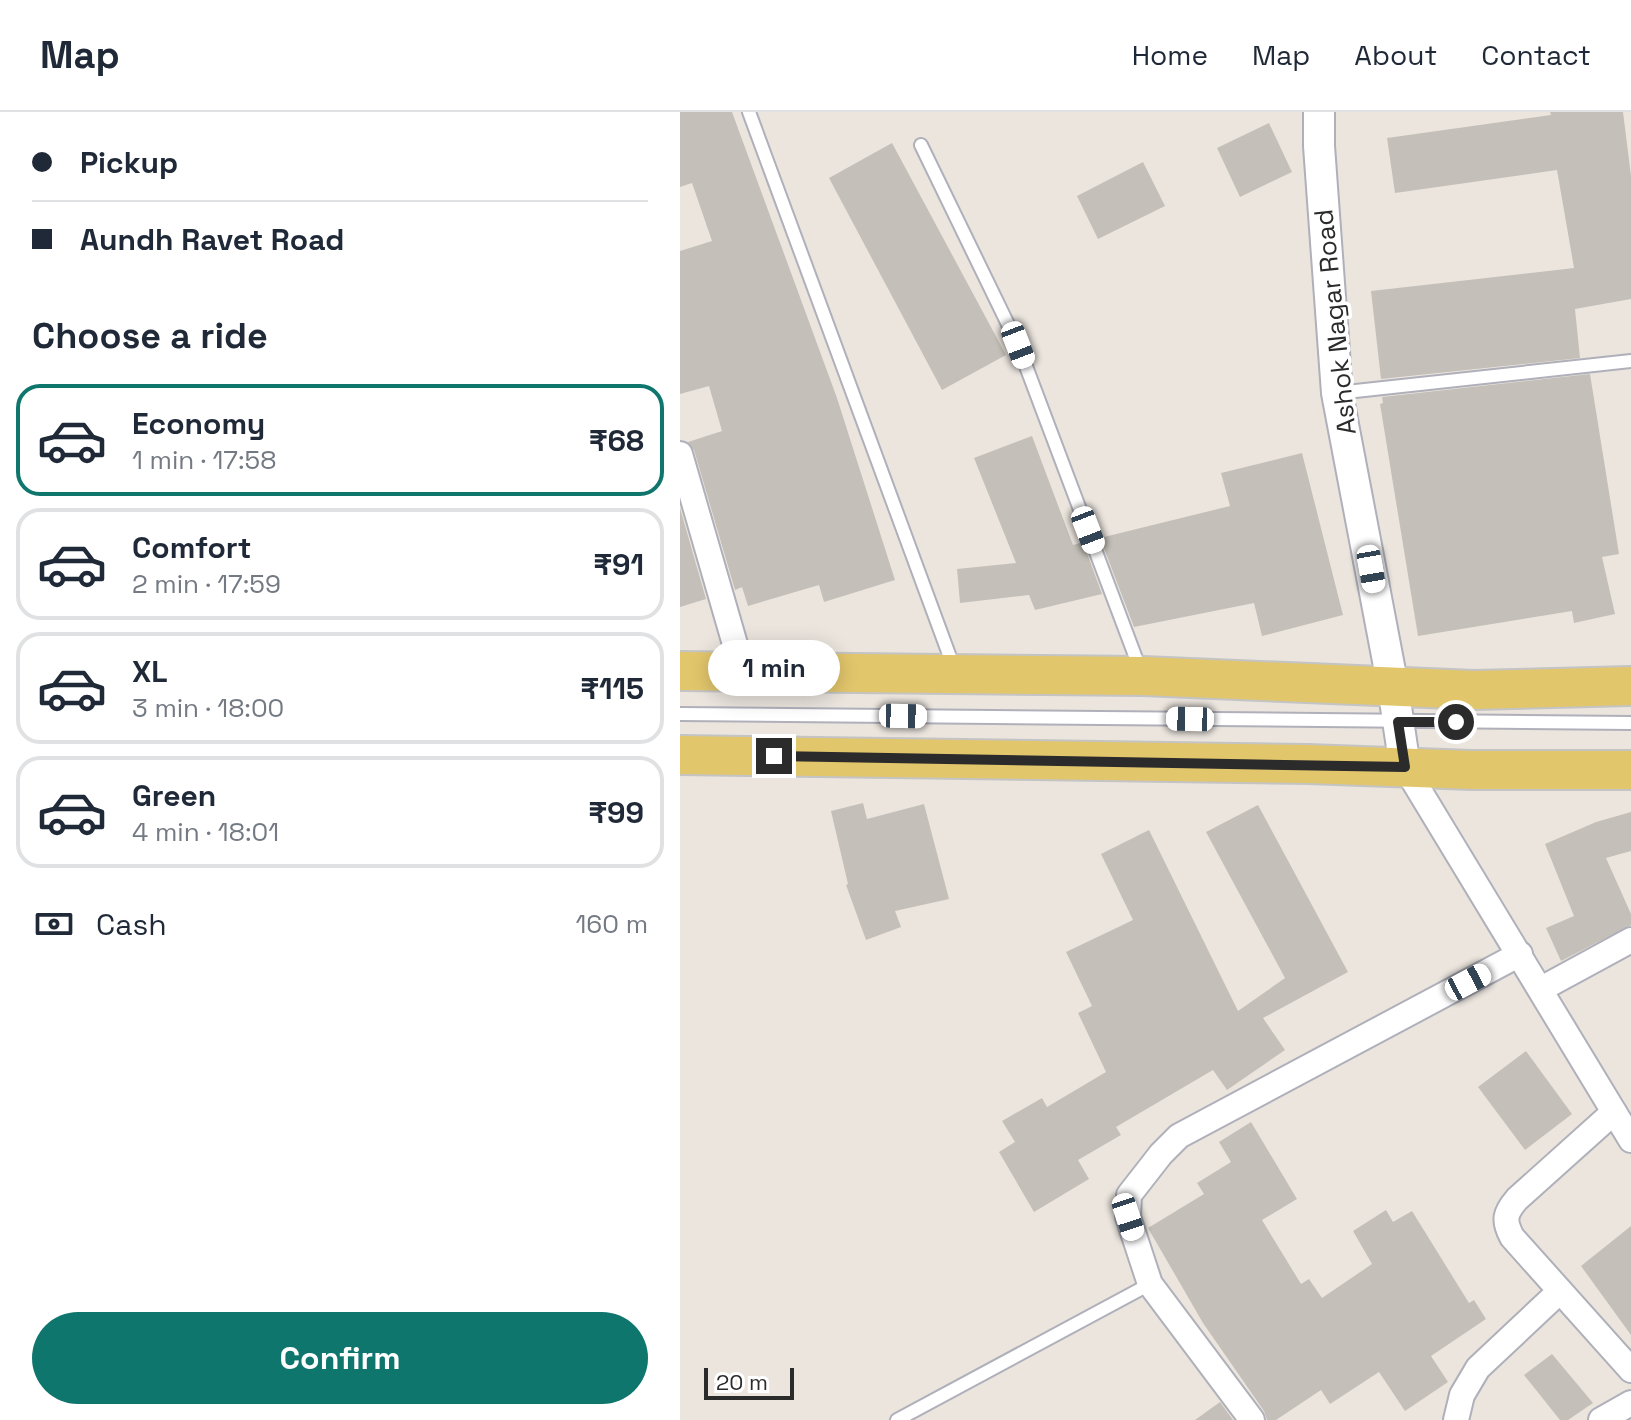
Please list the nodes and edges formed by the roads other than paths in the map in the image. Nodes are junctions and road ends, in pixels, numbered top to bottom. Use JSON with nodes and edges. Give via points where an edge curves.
{"nodes":[{"id":1,"x":749,"y":112,"type":"edge"},
{"id":2,"x":1319,"y":112,"type":"edge"},
{"id":3,"x":921,"y":145,"type":"dead end"},
{"id":4,"x":1631,"y":361,"type":"edge"},
{"id":5,"x":1337,"y":393,"type":"junction"},
{"id":6,"x":680,"y":454,"type":"edge"},
{"id":7,"x":680,"y":671,"type":"edge"},
{"id":8,"x":743,"y":672,"type":"junction"},
{"id":9,"x":957,"y":676,"type":"junction"},
{"id":10,"x":1143,"y":676,"type":"junction"},
{"id":11,"x":1631,"y":686,"type":"edge"},
{"id":12,"x":1396,"y":704,"type":"junction"},
{"id":13,"x":680,"y":714,"type":"edge"},
{"id":14,"x":1631,"y":723,"type":"edge"},
{"id":15,"x":680,"y":755,"type":"edge"},
{"id":16,"x":1405,"y":767,"type":"junction"},
{"id":17,"x":1631,"y":770,"type":"edge"},
{"id":18,"x":1631,"y":940,"type":"edge"},
{"id":19,"x":1520,"y":954,"type":"junction"},
{"id":20,"x":1541,"y":989,"type":"junction"},
{"id":21,"x":1614,"y":1112,"type":"junction"},
{"id":22,"x":1631,"y":1140,"type":"edge"},
{"id":23,"x":1150,"y":1284,"type":"junction"},
{"id":24,"x":1560,"y":1291,"type":"junction"},
{"id":25,"x":1631,"y":1370,"type":"edge"},
{"id":26,"x":1631,"y":1403,"type":"edge"},
{"id":27,"x":897,"y":1420,"type":"edge"},
{"id":28,"x":1252,"y":1420,"type":"edge"},
{"id":29,"x":1456,"y":1420,"type":"edge"},
{"id":30,"x":1601,"y":1420,"type":"edge"}],
"edges":[{"from":1,"to":9,"type":"lane"},
{"from":2,"to":5,"type":"street","name":"Ashok Nagar Road"},
{"from":3,"to":10,"type":"lane","via":[[1018,345]]},
{"from":4,"to":5,"type":"lane"},
{"from":5,"to":12,"type":"street","name":"Ashok Nagar Road"},
{"from":6,"to":8,"type":"street"},
{"from":7,"to":8,"type":"main road"},
{"from":8,"to":9,"type":"main road"},
{"from":9,"to":10,"type":"main road"},
{"from":10,"to":12,"type":"main road"},
{"from":11,"to":12,"type":"main road","via":[[1474,690]]},
{"from":12,"to":13,"type":"lane"},
{"from":12,"to":14,"type":"lane"},
{"from":12,"to":16,"type":"street","name":"Ashok Nagar Road"},
{"from":15,"to":16,"type":"main road"},
{"from":16,"to":17,"type":"main road"},
{"from":16,"to":19,"type":"street"},
{"from":18,"to":20,"type":"street"},
{"from":19,"to":20,"type":"street"},
{"from":19,"to":23,"type":"street","via":[[1179,1136],[1129,1195],[1128,1217]]},
{"from":20,"to":21,"type":"street"},
{"from":21,"to":22,"type":"street"},
{"from":21,"to":24,"type":"street","via":[[1506,1212],[1505,1225],[1512,1237]]},
{"from":23,"to":27,"type":"lane"},
{"from":23,"to":28,"type":"street"},
{"from":24,"to":25,"type":"street"},
{"from":24,"to":29,"type":"street","via":[[1478,1368],[1462,1395]]},
{"from":26,"to":30,"type":"street"}]}
